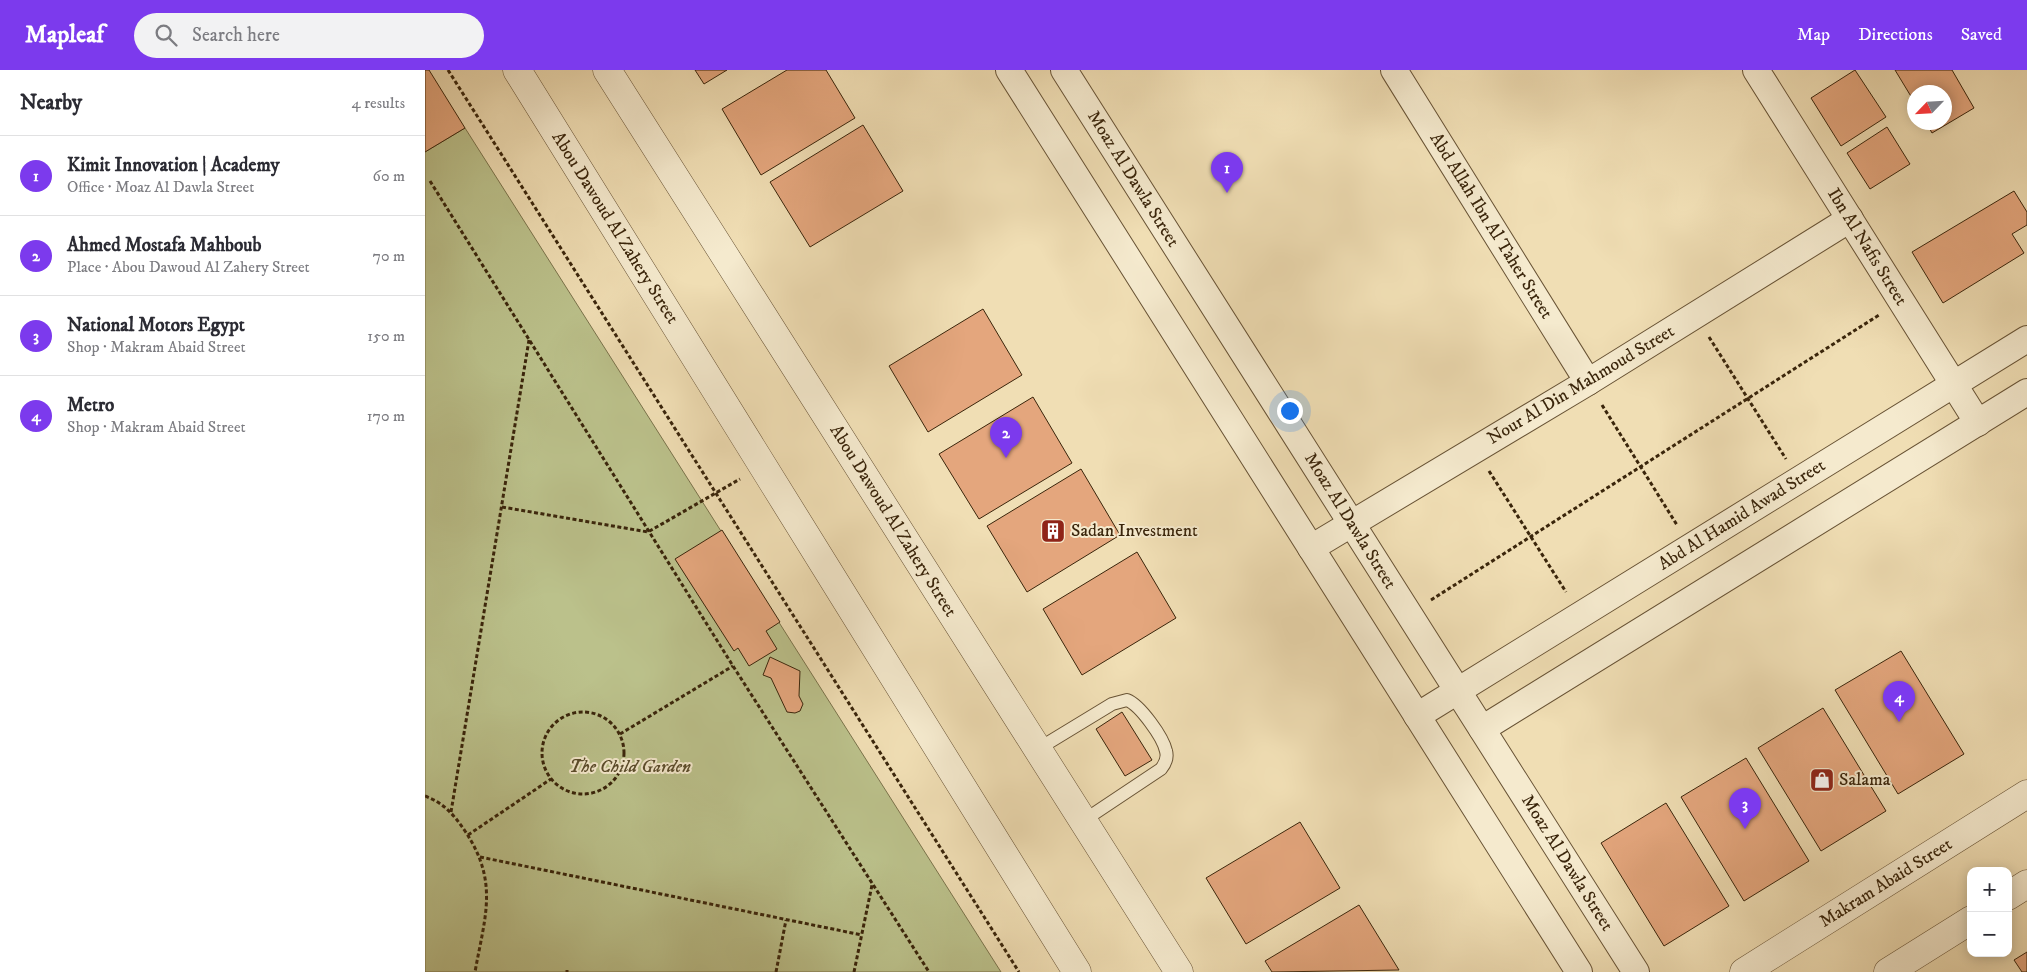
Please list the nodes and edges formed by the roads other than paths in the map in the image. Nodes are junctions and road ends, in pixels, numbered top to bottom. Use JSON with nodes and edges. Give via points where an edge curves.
{"nodes":[{"id":1,"x":517,"y":70,"type":"edge"},
{"id":2,"x":607,"y":70,"type":"edge"},
{"id":3,"x":1009,"y":70,"type":"edge"},
{"id":4,"x":1065,"y":70,"type":"edge"},
{"id":5,"x":1395,"y":70,"type":"edge"},
{"id":6,"x":1756,"y":70,"type":"edge"},
{"id":7,"x":1850,"y":219,"type":"junction"},
{"id":8,"x":2027,"y":339,"type":"edge"},
{"id":9,"x":1589,"y":382,"type":"junction"},
{"id":10,"x":1954,"y":385,"type":"junction"},
{"id":11,"x":2027,"y":392,"type":"edge"},
{"id":12,"x":1978,"y":423,"type":"junction"},
{"id":13,"x":1351,"y":523,"type":"junction"},
{"id":14,"x":1311,"y":548,"type":"junction"},
{"id":15,"x":1457,"y":690,"type":"junction"},
{"id":16,"x":1417,"y":716,"type":"junction"},
{"id":17,"x":1482,"y":729,"type":"junction"},
{"id":18,"x":1038,"y":749,"type":"junction"},
{"id":19,"x":2027,"y":794,"type":"edge"},
{"id":20,"x":1083,"y":820,"type":"junction"},
{"id":21,"x":2027,"y":884,"type":"edge"},
{"id":22,"x":2012,"y":893,"type":"edge"},
{"id":23,"x":1967,"y":922,"type":"edge"},
{"id":24,"x":1077,"y":972,"type":"edge"},
{"id":25,"x":1179,"y":972,"type":"edge"},
{"id":26,"x":1579,"y":972,"type":"edge"},
{"id":27,"x":1636,"y":972,"type":"edge"},
{"id":28,"x":1744,"y":972,"type":"edge"},
{"id":29,"x":1887,"y":972,"type":"edge"}],
"edges":[{"from":1,"to":24,"type":"street","name":"Abou Dawoud Al Zahery Street"},
{"from":2,"to":18,"type":"street","name":"Abou Dawoud Al Zahery Street"},
{"from":3,"to":14,"type":"street"},
{"from":4,"to":13,"type":"street","name":"Moaz Al Dawla Street"},
{"from":5,"to":9,"type":"street","name":"Abd Allah Ibn Al Taher Street"},
{"from":6,"to":7,"type":"street","name":"Ibn Al Nafis Street"},
{"from":7,"to":9,"type":"street","name":"Nour Al Din Mahmoud Street"},
{"from":7,"to":10,"type":"street","name":"Ibn Al Nafis Street"},
{"from":8,"to":10,"type":"street","name":"Abd Al Hamid Awad Street"},
{"from":9,"to":13,"type":"street","name":"Nour Al Din Mahmoud Street"},
{"from":10,"to":12,"type":"street","name":"Ibn Al Nafis Street"},
{"from":10,"to":15,"type":"street","name":"Abd Al Hamid Awad Street"},
{"from":11,"to":12,"type":"street"},
{"from":12,"to":17,"type":"street"},
{"from":13,"to":14,"type":"street","name":"Nour Al Din Mahmoud Street"},
{"from":13,"to":15,"type":"street","name":"Moaz Al Dawla Street"},
{"from":14,"to":16,"type":"street"},
{"from":15,"to":16,"type":"street","name":"Abd Al Hamid Awad Street"},
{"from":15,"to":17,"type":"street","name":"Moaz Al Dawla Street"},
{"from":16,"to":26,"type":"street"},
{"from":17,"to":27,"type":"street","name":"Moaz Al Dawla Street"},
{"from":18,"to":20,"type":"street","name":"Abou Dawoud Al Zahery Street"},
{"from":18,"to":20,"type":"lane","via":[[1112,704],[1127,700],[1140,708],[1164,746],[1167,758],[1161,769]]},
{"from":19,"to":28,"type":"street","name":"Makram Abaid Street"},
{"from":20,"to":25,"type":"street","name":"Abou Dawoud Al Zahery Street"},
{"from":21,"to":22,"type":"street"},
{"from":23,"to":29,"type":"street"}]}
